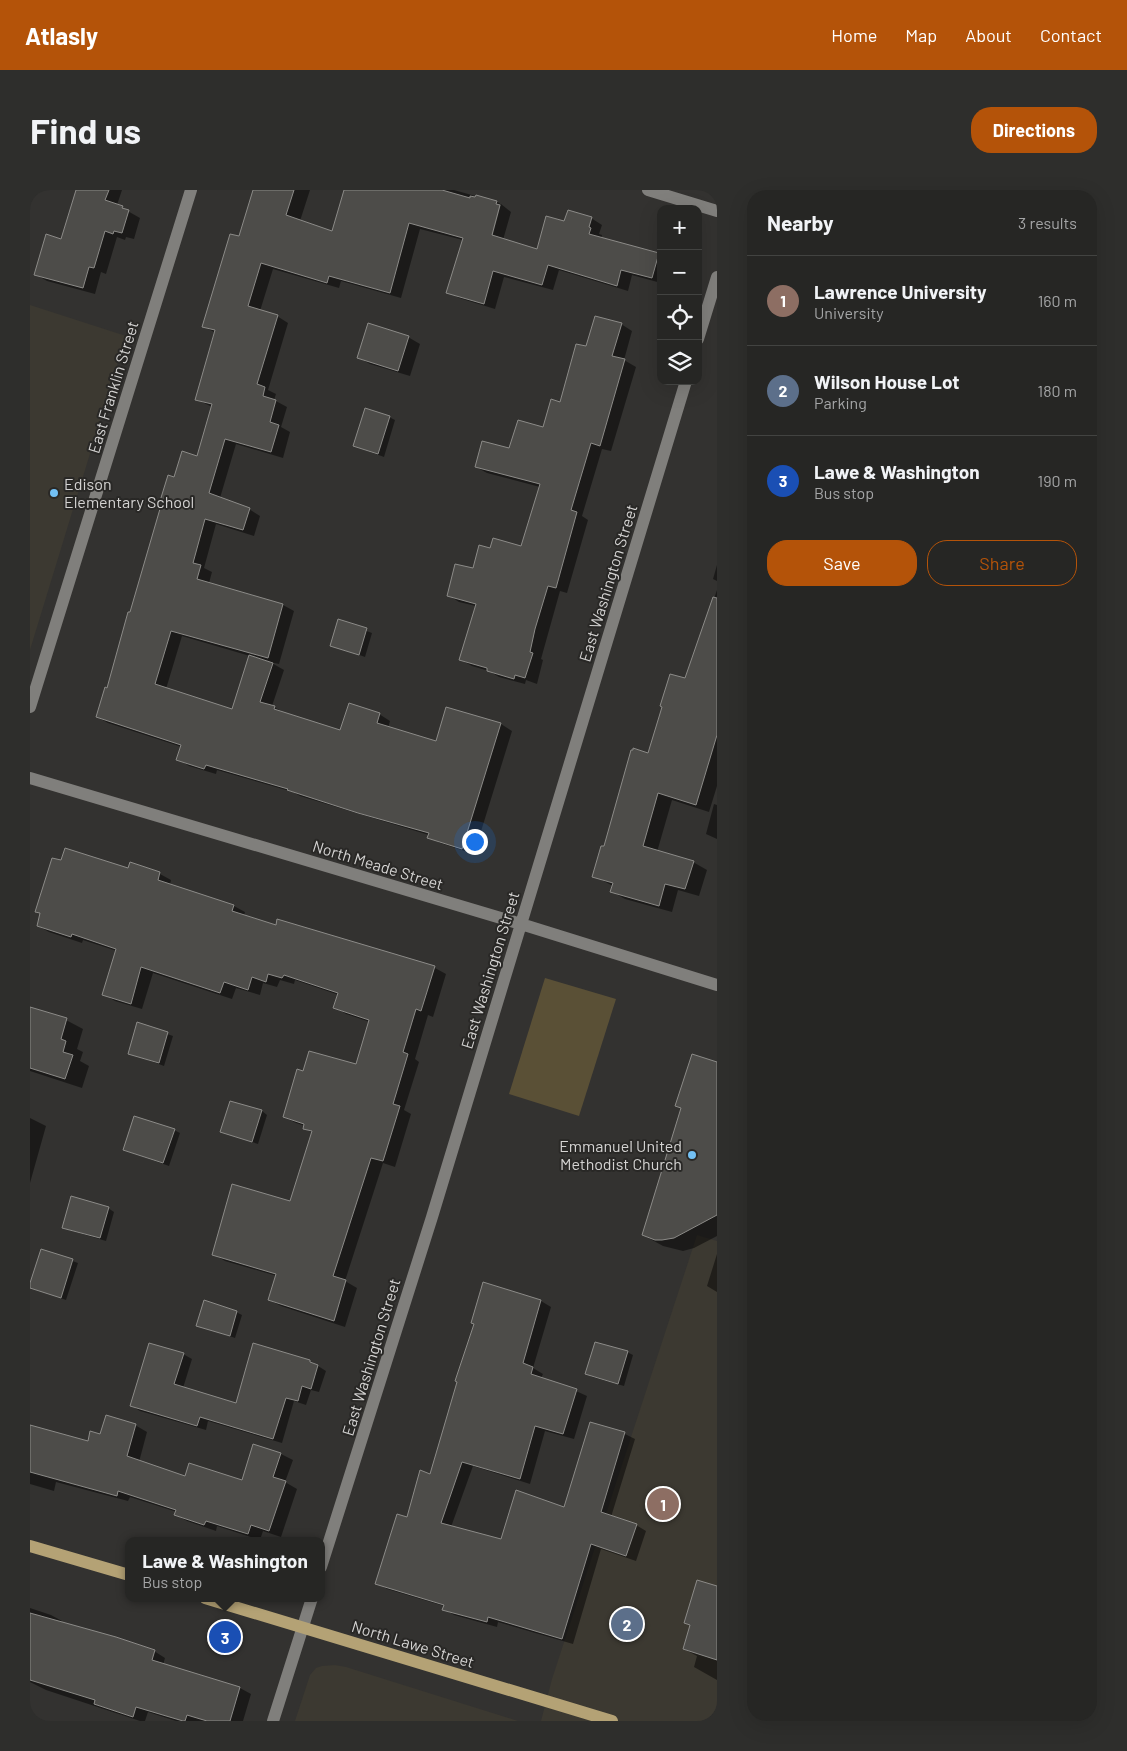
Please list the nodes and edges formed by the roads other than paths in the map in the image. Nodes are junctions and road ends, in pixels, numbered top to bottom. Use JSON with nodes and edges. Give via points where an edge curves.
{"nodes":[{"id":1,"x":191,"y":190,"type":"edge"},
{"id":2,"x":648,"y":190,"type":"edge"},
{"id":3,"x":717,"y":211,"type":"edge"},
{"id":4,"x":717,"y":277,"type":"edge"},
{"id":5,"x":702,"y":326,"type":"edge"},
{"id":6,"x":685,"y":385,"type":"edge"},
{"id":7,"x":30,"y":707,"type":"edge"},
{"id":8,"x":30,"y":778,"type":"edge"},
{"id":9,"x":521,"y":924,"type":"junction"},
{"id":10,"x":717,"y":985,"type":"edge"},
{"id":11,"x":30,"y":1546,"type":"edge"},
{"id":12,"x":325,"y":1554,"type":"edge"},
{"id":13,"x":125,"y":1574,"type":"edge"},
{"id":14,"x":218,"y":1602,"type":"edge"},
{"id":15,"x":311,"y":1602,"type":"edge"},
{"id":16,"x":302,"y":1628,"type":"junction"},
{"id":17,"x":273,"y":1721,"type":"edge"},
{"id":18,"x":612,"y":1721,"type":"edge"}],
"edges":[{"from":1,"to":7,"type":"street","name":"East Franklin Street"},
{"from":2,"to":3,"type":"street"},
{"from":4,"to":5,"type":"street"},
{"from":6,"to":9,"type":"street","name":"East Washington Street"},
{"from":8,"to":9,"type":"street","name":"North Meade Street"},
{"from":9,"to":10,"type":"street","name":"North Meade Street"},
{"from":9,"to":12,"type":"street","name":"East Washington Street"},
{"from":11,"to":13,"type":"main road"},
{"from":14,"to":16,"type":"main road","name":"North Lawe Street"},
{"from":15,"to":16,"type":"street"},
{"from":16,"to":17,"type":"street"},
{"from":16,"to":18,"type":"main road","name":"North Lawe Street"}]}
